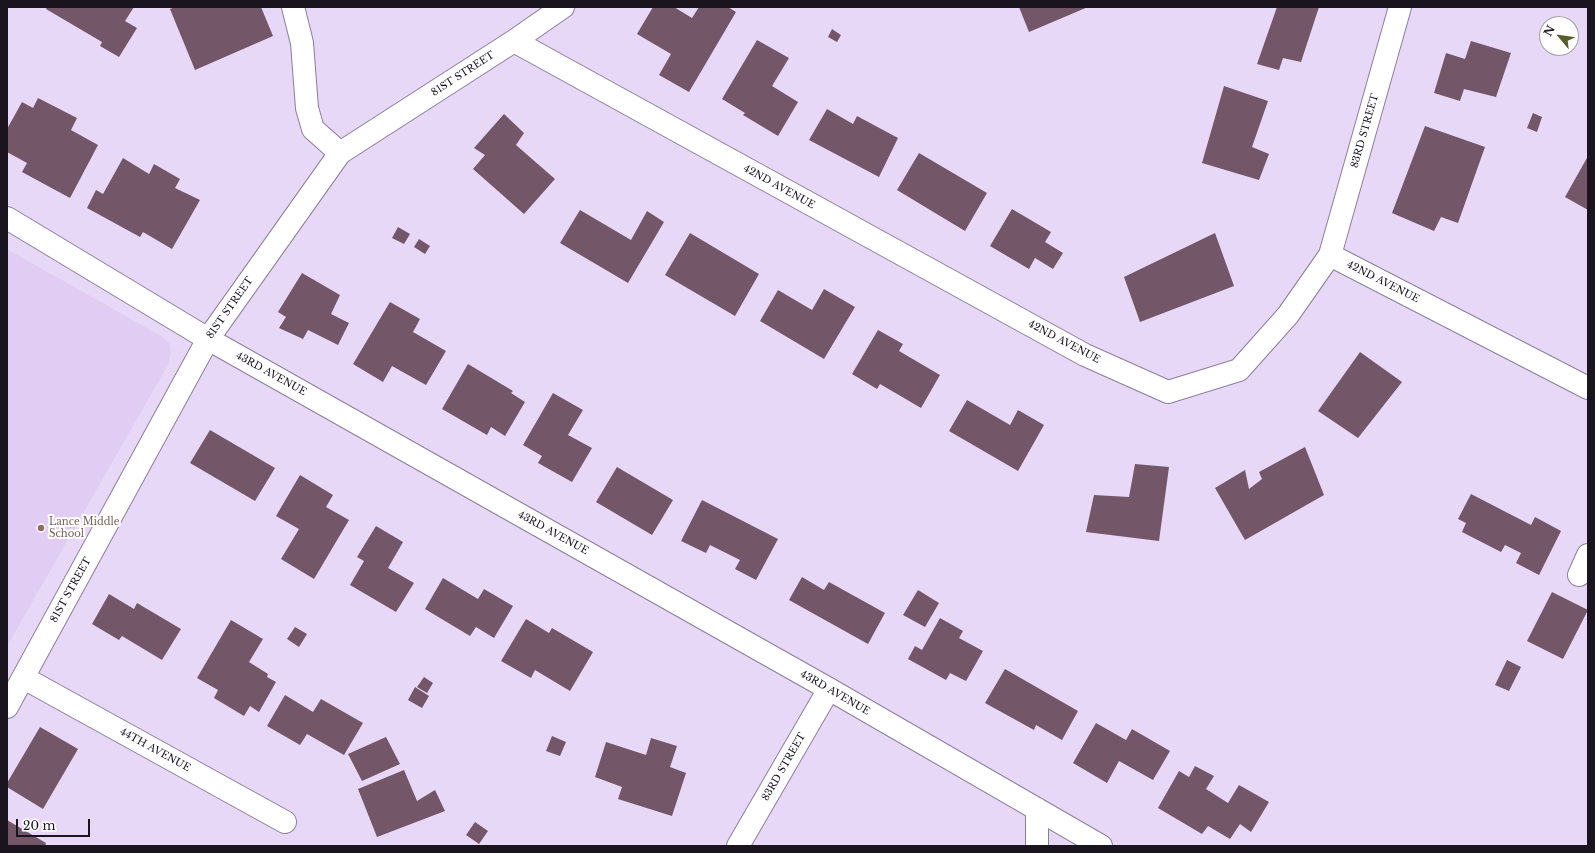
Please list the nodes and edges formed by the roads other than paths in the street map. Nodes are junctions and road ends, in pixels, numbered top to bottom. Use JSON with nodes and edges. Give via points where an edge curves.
{"nodes":[{"id":1,"x":292,"y":7,"type":"edge"},
{"id":2,"x":563,"y":7,"type":"edge"},
{"id":3,"x":1400,"y":7,"type":"edge"},
{"id":4,"x":514,"y":41,"type":"junction"},
{"id":5,"x":340,"y":153,"type":"junction"},
{"id":6,"x":7,"y":218,"type":"edge"},
{"id":7,"x":1330,"y":255,"type":"junction"},
{"id":8,"x":208,"y":339,"type":"junction"},
{"id":9,"x":1588,"y":388,"type":"edge"},
{"id":10,"x":1588,"y":555,"type":"edge"},
{"id":11,"x":1579,"y":575,"type":"dead end"},
{"id":12,"x":24,"y":678,"type":"junction"},
{"id":13,"x":829,"y":689,"type":"junction"},
{"id":14,"x":7,"y":706,"type":"edge"},
{"id":15,"x":1037,"y":809,"type":"junction"},
{"id":16,"x":286,"y":822,"type":"dead end"},
{"id":17,"x":738,"y":846,"type":"edge"},
{"id":18,"x":1037,"y":846,"type":"edge"},
{"id":19,"x":1101,"y":846,"type":"edge"}],
"edges":[{"from":1,"to":5,"type":"street","via":[[302,43],[307,108],[313,129]]},
{"from":2,"to":4,"type":"street","name":"81ST STREET"},
{"from":3,"to":7,"type":"street","name":"83RD STREET"},
{"from":4,"to":5,"type":"street","name":"81ST STREET"},
{"from":4,"to":7,"type":"street","name":"42ND AVENUE","via":[[1085,355],[1168,392],[1239,370],[1288,315]]},
{"from":5,"to":8,"type":"street","name":"81ST STREET"},
{"from":6,"to":8,"type":"street","name":"43RD AVENUE"},
{"from":7,"to":9,"type":"street","name":"42ND AVENUE"},
{"from":8,"to":12,"type":"street","name":"81ST STREET"},
{"from":8,"to":13,"type":"street","name":"43RD AVENUE"},
{"from":10,"to":11,"type":"street"},
{"from":12,"to":14,"type":"street","name":"81ST STREET"},
{"from":12,"to":16,"type":"street","name":"44TH AVENUE"},
{"from":13,"to":15,"type":"street","name":"43RD AVENUE"},
{"from":13,"to":17,"type":"street","name":"83RD STREET"},
{"from":15,"to":18,"type":"street"},
{"from":15,"to":19,"type":"street","name":"43RD AVENUE"}]}
